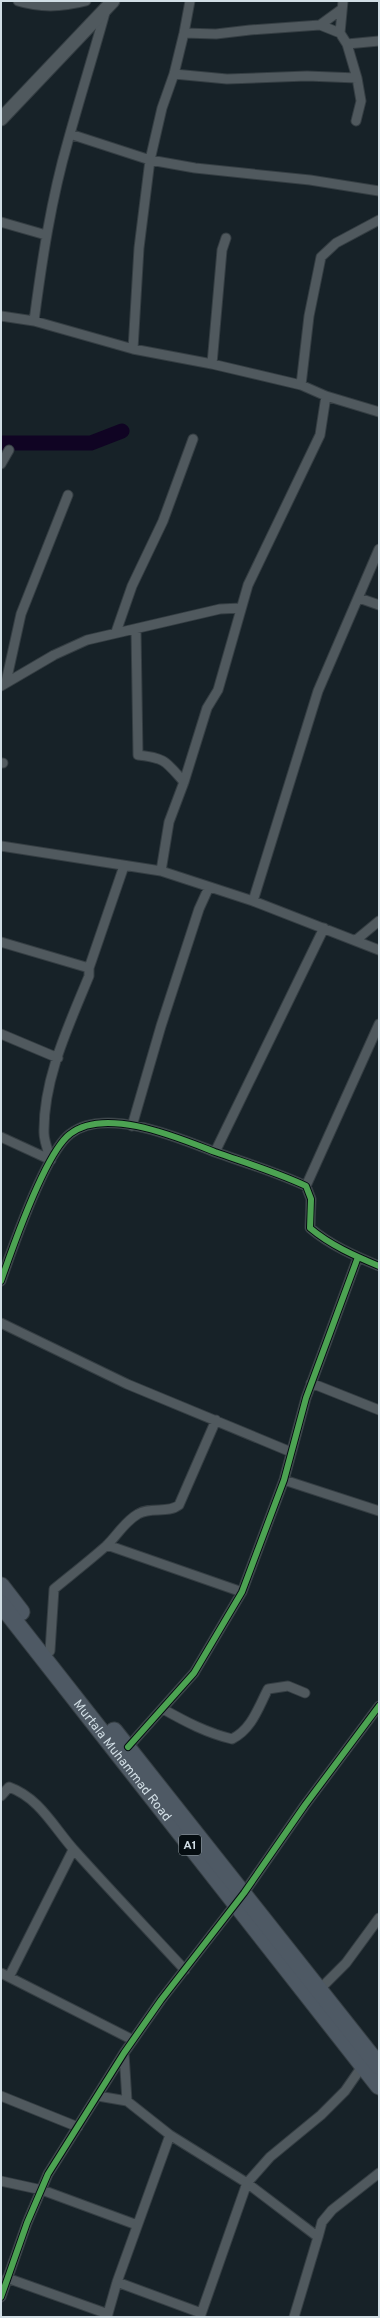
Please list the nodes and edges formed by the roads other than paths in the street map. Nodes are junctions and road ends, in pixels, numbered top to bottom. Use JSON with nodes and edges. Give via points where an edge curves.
{"nodes":[{"id":1,"x":18,"y":1,"type":"edge"},
{"id":2,"x":86,"y":1,"type":"edge"},
{"id":3,"x":190,"y":1,"type":"edge"},
{"id":4,"x":53,"y":3,"type":"edge"},
{"id":5,"x":110,"y":4,"type":"edge"},
{"id":6,"x":342,"y":5,"type":"edge"},
{"id":7,"x":320,"y":25,"type":"junction"},
{"id":8,"x":184,"y":33,"type":"junction"},
{"id":9,"x":340,"y":33,"type":"junction"},
{"id":10,"x":379,"y":41,"type":"edge"},
{"id":11,"x":347,"y":44,"type":"junction"},
{"id":12,"x":174,"y":74,"type":"junction"},
{"id":13,"x":358,"y":78,"type":"junction"},
{"id":14,"x":1,"y":119,"type":"edge"},
{"id":15,"x":356,"y":121,"type":"dead end"},
{"id":16,"x":70,"y":134,"type":"junction"},
{"id":17,"x":150,"y":160,"type":"junction"},
{"id":18,"x":379,"y":191,"type":"edge"},
{"id":19,"x":379,"y":220,"type":"edge"},
{"id":20,"x":1,"y":222,"type":"edge"},
{"id":21,"x":46,"y":235,"type":"junction"},
{"id":22,"x":226,"y":238,"type":"dead end"},
{"id":23,"x":1,"y":316,"type":"edge"},
{"id":24,"x":34,"y":321,"type":"junction"},
{"id":25,"x":133,"y":349,"type":"junction"},
{"id":26,"x":212,"y":364,"type":"junction"},
{"id":27,"x":301,"y":385,"type":"junction"},
{"id":28,"x":326,"y":396,"type":"junction"},
{"id":29,"x":379,"y":412,"type":"edge"},
{"id":30,"x":193,"y":439,"type":"dead end"},
{"id":31,"x":9,"y":450,"type":"dead end"},
{"id":32,"x":1,"y":464,"type":"edge"},
{"id":33,"x":68,"y":495,"type":"dead end"},
{"id":34,"x":379,"y":549,"type":"edge"},
{"id":35,"x":359,"y":598,"type":"junction"},
{"id":36,"x":379,"y":605,"type":"edge"},
{"id":37,"x":241,"y":608,"type":"junction"},
{"id":38,"x":136,"y":629,"type":"junction"},
{"id":39,"x":116,"y":632,"type":"junction"},
{"id":40,"x":4,"y":684,"type":"edge"},
{"id":41,"x":184,"y":782,"type":"junction"},
{"id":42,"x":1,"y":846,"type":"edge"},
{"id":43,"x":124,"y":866,"type":"junction"},
{"id":44,"x":161,"y":871,"type":"junction"},
{"id":45,"x":209,"y":886,"type":"junction"},
{"id":46,"x":253,"y":901,"type":"junction"},
{"id":47,"x":379,"y":921,"type":"edge"},
{"id":48,"x":324,"y":928,"type":"junction"},
{"id":49,"x":356,"y":940,"type":"junction"},
{"id":50,"x":1,"y":942,"type":"edge"},
{"id":51,"x":379,"y":950,"type":"edge"},
{"id":52,"x":89,"y":968,"type":"junction"},
{"id":53,"x":379,"y":1024,"type":"edge"},
{"id":54,"x":1,"y":1034,"type":"edge"},
{"id":55,"x":58,"y":1058,"type":"junction"},
{"id":56,"x":132,"y":1126,"type":"junction"},
{"id":57,"x":1,"y":1137,"type":"edge"},
{"id":58,"x":215,"y":1152,"type":"junction"},
{"id":59,"x":51,"y":1160,"type":"junction"},
{"id":60,"x":306,"y":1186,"type":"junction"},
{"id":61,"x":358,"y":1257,"type":"junction"},
{"id":62,"x":379,"y":1266,"type":"edge"},
{"id":63,"x":1,"y":1281,"type":"edge"},
{"id":64,"x":1,"y":1323,"type":"edge"},
{"id":65,"x":311,"y":1383,"type":"junction"},
{"id":66,"x":379,"y":1410,"type":"edge"},
{"id":67,"x":216,"y":1420,"type":"junction"},
{"id":68,"x":291,"y":1452,"type":"junction"},
{"id":69,"x":284,"y":1480,"type":"junction"},
{"id":70,"x":379,"y":1511,"type":"edge"},
{"id":71,"x":107,"y":1545,"type":"junction"},
{"id":72,"x":1,"y":1586,"type":"edge"},
{"id":73,"x":242,"y":1592,"type":"junction"},
{"id":74,"x":1,"y":1604,"type":"edge"},
{"id":75,"x":50,"y":1651,"type":"junction"},
{"id":76,"x":305,"y":1693,"type":"dead end"},
{"id":77,"x":379,"y":1706,"type":"edge"},
{"id":78,"x":163,"y":1709,"type":"junction"},
{"id":79,"x":99,"y":1721,"type":"junction"},
{"id":80,"x":128,"y":1747,"type":"junction"},
{"id":81,"x":1,"y":1796,"type":"edge"},
{"id":82,"x":73,"y":1850,"type":"junction"},
{"id":83,"x":240,"y":1899,"type":"junction"},
{"id":84,"x":379,"y":1918,"type":"edge"},
{"id":85,"x":185,"y":1970,"type":"junction"},
{"id":86,"x":5,"y":1975,"type":"edge"},
{"id":87,"x":319,"y":1990,"type":"junction"},
{"id":88,"x":133,"y":2040,"type":"junction"},
{"id":89,"x":124,"y":2053,"type":"junction"},
{"id":90,"x":371,"y":2066,"type":"edge"},
{"id":91,"x":379,"y":2086,"type":"edge"},
{"id":92,"x":1,"y":2096,"type":"edge"},
{"id":93,"x":98,"y":2096,"type":"junction"},
{"id":94,"x":127,"y":2101,"type":"junction"},
{"id":95,"x":78,"y":2127,"type":"junction"},
{"id":96,"x":170,"y":2135,"type":"junction"},
{"id":97,"x":379,"y":2173,"type":"edge"},
{"id":98,"x":1,"y":2181,"type":"edge"},
{"id":99,"x":247,"y":2183,"type":"junction"},
{"id":100,"x":42,"y":2190,"type":"junction"},
{"id":101,"x":137,"y":2225,"type":"junction"},
{"id":102,"x":318,"y":2237,"type":"junction"},
{"id":103,"x":8,"y":2278,"type":"junction"},
{"id":104,"x":117,"y":2282,"type":"junction"},
{"id":105,"x":1,"y":2297,"type":"edge"},
{"id":106,"x":201,"y":2315,"type":"edge"},
{"id":107,"x":108,"y":2316,"type":"edge"},
{"id":108,"x":294,"y":2317,"type":"edge"}],
"edges":[{"from":1,"to":4,"type":"street","via":[[34,6]]},
{"from":2,"to":4,"type":"street","via":[[67,6]]},
{"from":3,"to":8,"type":"street"},
{"from":5,"to":14,"type":"street"},
{"from":5,"to":16,"type":"street"},
{"from":6,"to":7,"type":"street"},
{"from":6,"to":9,"type":"street"},
{"from":7,"to":8,"type":"street","via":[[216,34]]},
{"from":7,"to":9,"type":"street"},
{"from":8,"to":12,"type":"street"},
{"from":9,"to":11,"type":"street"},
{"from":10,"to":11,"type":"street"},
{"from":11,"to":13,"type":"street"},
{"from":12,"to":13,"type":"street","via":[[227,79],[307,76]]},
{"from":12,"to":17,"type":"street","via":[[162,108]]},
{"from":13,"to":15,"type":"street","via":[[361,102]]},
{"from":16,"to":17,"type":"street"},
{"from":16,"to":21,"type":"street"},
{"from":17,"to":18,"type":"street"},
{"from":17,"to":25,"type":"street","via":[[139,248]]},
{"from":19,"to":27,"type":"street","via":[[336,243],[321,256],[309,316]]},
{"from":20,"to":21,"type":"street"},
{"from":21,"to":24,"type":"street"},
{"from":22,"to":26,"type":"street","via":[[222,250]]},
{"from":23,"to":24,"type":"street"},
{"from":24,"to":25,"type":"street"},
{"from":25,"to":26,"type":"street"},
{"from":26,"to":27,"type":"street"},
{"from":27,"to":28,"type":"street"},
{"from":28,"to":29,"type":"street"},
{"from":28,"to":37,"type":"street","via":[[320,435],[248,585]]},
{"from":30,"to":39,"type":"street","via":[[163,521],[132,586]]},
{"from":31,"to":32,"type":"street"},
{"from":33,"to":40,"type":"street","via":[[21,614]]},
{"from":34,"to":35,"type":"street"},
{"from":35,"to":36,"type":"street"},
{"from":35,"to":46,"type":"street","via":[[318,691]]},
{"from":37,"to":38,"type":"street","via":[[220,609]]},
{"from":37,"to":41,"type":"street","via":[[218,690],[207,708]]},
{"from":38,"to":39,"type":"street"},
{"from":38,"to":41,"type":"street","via":[[138,755],[160,758],[167,762]]},
{"from":39,"to":40,"type":"street","via":[[87,640],[54,655]]},
{"from":41,"to":44,"type":"street","via":[[169,822]]},
{"from":42,"to":43,"type":"street"},
{"from":43,"to":44,"type":"street"},
{"from":43,"to":52,"type":"street"},
{"from":44,"to":45,"type":"street"},
{"from":45,"to":46,"type":"street"},
{"from":45,"to":56,"type":"street","via":[[199,909]]},
{"from":46,"to":48,"type":"street"},
{"from":47,"to":49,"type":"street"},
{"from":48,"to":49,"type":"street"},
{"from":48,"to":58,"type":"street"},
{"from":49,"to":51,"type":"street"},
{"from":50,"to":52,"type":"street"},
{"from":52,"to":55,"type":"street","via":[[89,976]]},
{"from":53,"to":60,"type":"street"},
{"from":54,"to":55,"type":"street"},
{"from":55,"to":59,"type":"street","via":[[46,1100],[44,1134]]},
{"from":56,"to":58,"type":"street","via":[[167,1133]]},
{"from":56,"to":59,"type":"street","via":[[95,1123],[71,1133]]},
{"from":57,"to":59,"type":"street"},
{"from":58,"to":60,"type":"street"},
{"from":59,"to":63,"type":"street","via":[[13,1246]]},
{"from":60,"to":61,"type":"street","via":[[311,1199],[310,1228],[320,1237]]},
{"from":61,"to":62,"type":"street"},
{"from":61,"to":65,"type":"street"},
{"from":64,"to":67,"type":"street","via":[[127,1384]]},
{"from":65,"to":66,"type":"street"},
{"from":65,"to":68,"type":"street"},
{"from":67,"to":68,"type":"street"},
{"from":67,"to":71,"type":"street","via":[[179,1505],[174,1510],[148,1509],[138,1514],[126,1523]]},
{"from":68,"to":69,"type":"street"},
{"from":69,"to":70,"type":"street"},
{"from":69,"to":73,"type":"street"},
{"from":71,"to":73,"type":"street"},
{"from":71,"to":75,"type":"street","via":[[54,1589]]},
{"from":72,"to":75,"type":"highway","name":"Murtala Muhammad Road","number":"A1"},
{"from":73,"to":78,"type":"street","via":[[194,1673]]},
{"from":74,"to":79,"type":"highway","name":"Murtala Muhammad Road","number":"A1"},
{"from":75,"to":79,"type":"highway","name":"Murtala Muhammad Road","number":"A1"},
{"from":76,"to":78,"type":"street","via":[[288,1686],[268,1689],[251,1724],[243,1733],[232,1739],[195,1727]]},
{"from":77,"to":83,"type":"street","via":[[305,1805]]},
{"from":78,"to":80,"type":"street"},
{"from":79,"to":80,"type":"highway","name":"Murtala Muhammad Road","number":"A1"},
{"from":79,"to":83,"type":"highway","name":"Murtala Muhammad Road","number":"A1"},
{"from":80,"to":83,"type":"highway","name":"Murtala Muhammad Road","number":"A1"},
{"from":81,"to":82,"type":"street","via":[[9,1787],[22,1792],[37,1804]]},
{"from":82,"to":85,"type":"street"},
{"from":82,"to":86,"type":"street"},
{"from":83,"to":85,"type":"street"},
{"from":83,"to":87,"type":"highway","name":"Murtala Muhammad Road","number":"A1"},
{"from":83,"to":90,"type":"highway","name":"Murtala Muhammad Road","number":"A1"},
{"from":84,"to":87,"type":"street","via":[[346,1963]]},
{"from":85,"to":88,"type":"street"},
{"from":86,"to":88,"type":"street"},
{"from":87,"to":90,"type":"highway","name":"Murtala Muhammad Road","number":"A1"},
{"from":88,"to":89,"type":"street"},
{"from":89,"to":93,"type":"street"},
{"from":89,"to":94,"type":"street"},
{"from":90,"to":91,"type":"highway","name":"Murtala Muhammad Road","number":"A1"},
{"from":90,"to":99,"type":"street","via":[[321,2115],[270,2157]]},
{"from":92,"to":95,"type":"street"},
{"from":93,"to":94,"type":"street"},
{"from":93,"to":95,"type":"street"},
{"from":94,"to":96,"type":"street"},
{"from":95,"to":100,"type":"street","via":[[48,2174]]},
{"from":96,"to":99,"type":"street"},
{"from":96,"to":101,"type":"street"},
{"from":97,"to":102,"type":"street","via":[[332,2210],[322,2222]]},
{"from":98,"to":100,"type":"street"},
{"from":99,"to":102,"type":"street"},
{"from":99,"to":106,"type":"street"},
{"from":100,"to":101,"type":"street"},
{"from":100,"to":103,"type":"street"},
{"from":101,"to":104,"type":"street"},
{"from":102,"to":108,"type":"street"},
{"from":103,"to":105,"type":"street"},
{"from":103,"to":107,"type":"street"},
{"from":104,"to":106,"type":"street"},
{"from":104,"to":107,"type":"street"}]}
